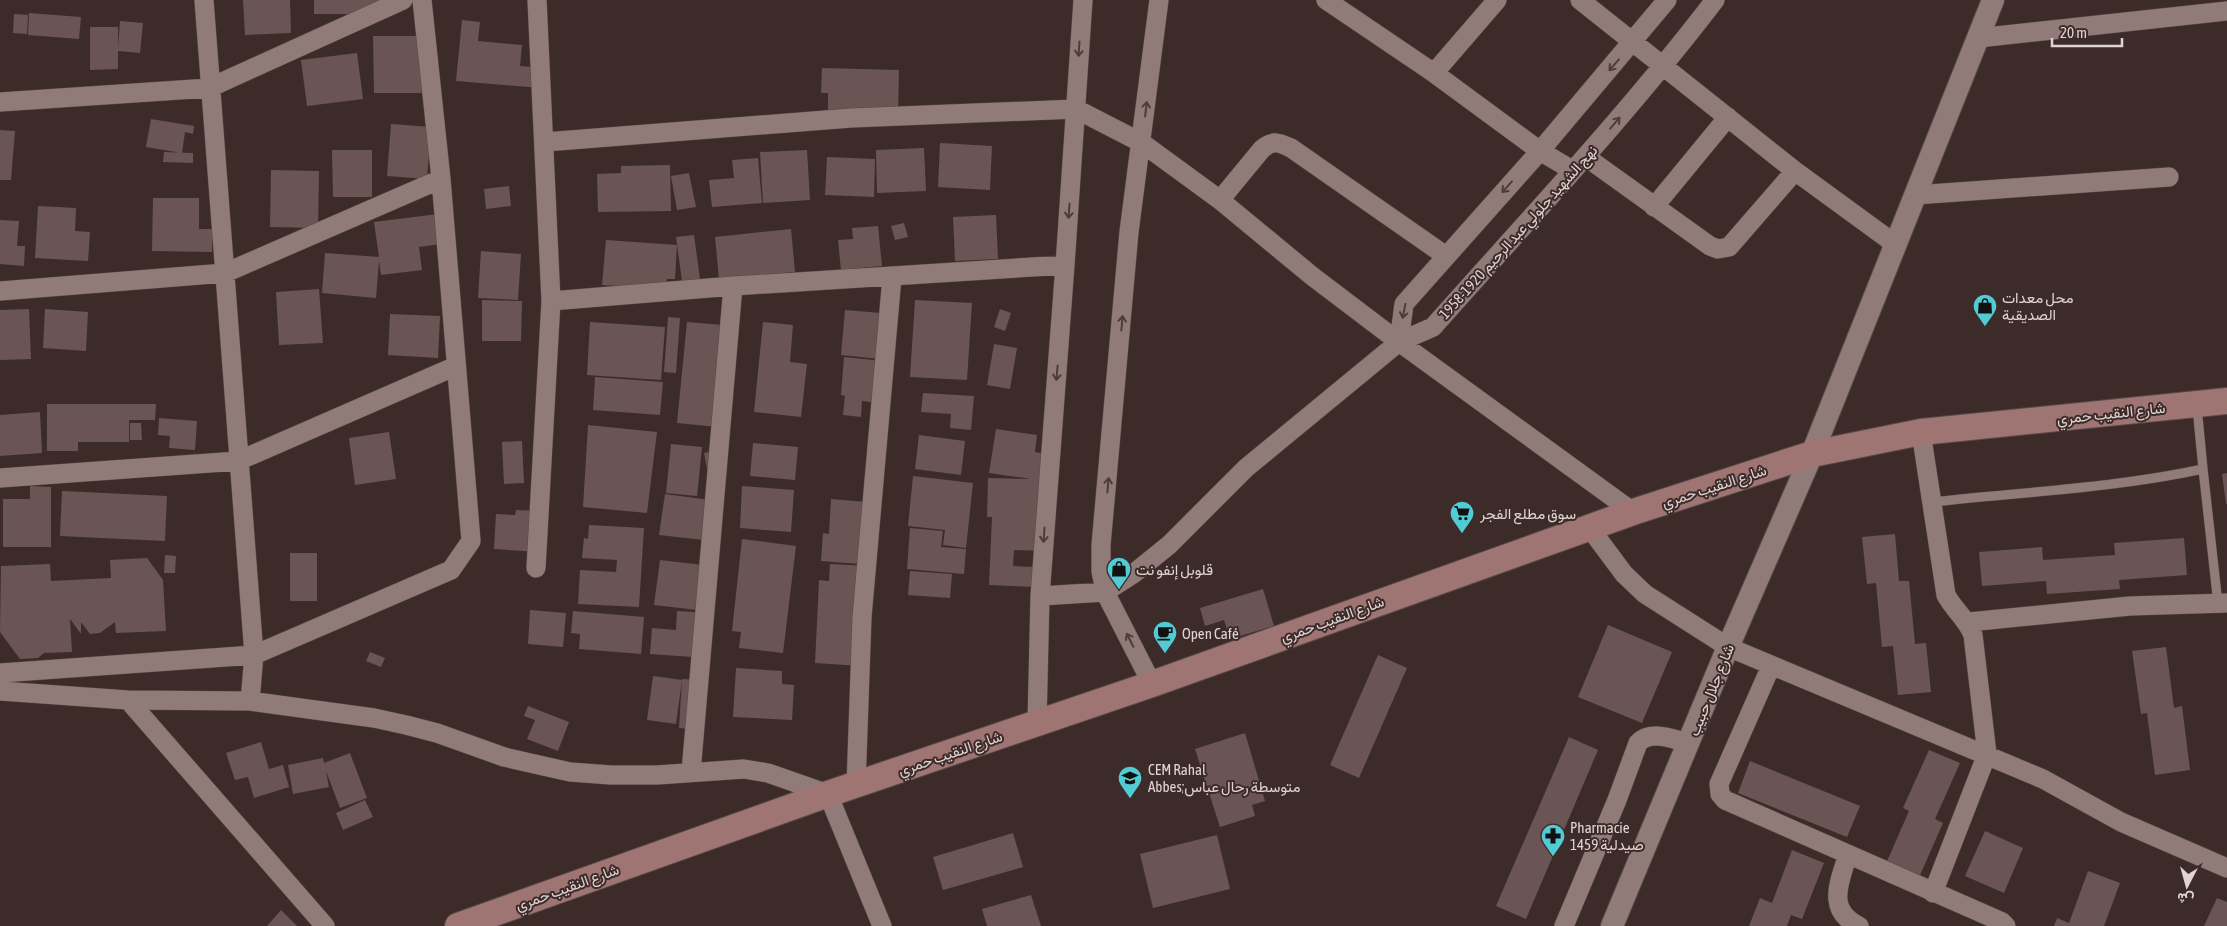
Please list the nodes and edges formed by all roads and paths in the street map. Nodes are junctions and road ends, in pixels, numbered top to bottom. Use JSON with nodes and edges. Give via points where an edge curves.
{"nodes":[{"id":1,"x":204,"y":0,"type":"edge"},
{"id":2,"x":403,"y":0,"type":"edge"},
{"id":3,"x":422,"y":0,"type":"edge"},
{"id":4,"x":537,"y":0,"type":"edge"},
{"id":5,"x":1082,"y":0,"type":"edge"},
{"id":6,"x":1159,"y":0,"type":"edge"},
{"id":7,"x":1326,"y":0,"type":"edge"},
{"id":8,"x":1497,"y":0,"type":"edge"},
{"id":9,"x":1580,"y":0,"type":"edge"},
{"id":10,"x":1667,"y":0,"type":"edge"},
{"id":11,"x":1715,"y":0,"type":"edge"},
{"id":12,"x":1993,"y":0,"type":"edge"},
{"id":13,"x":2227,"y":11,"type":"edge"},
{"id":14,"x":1978,"y":38,"type":"junction"},
{"id":15,"x":1633,"y":43,"type":"junction"},
{"id":16,"x":1664,"y":66,"type":"junction"},
{"id":17,"x":1434,"y":73,"type":"junction"},
{"id":18,"x":210,"y":88,"type":"junction"},
{"id":19,"x":0,"y":102,"type":"edge"},
{"id":20,"x":1076,"y":109,"type":"junction"},
{"id":21,"x":1728,"y":117,"type":"junction"},
{"id":22,"x":545,"y":142,"type":"junction"},
{"id":23,"x":1142,"y":143,"type":"junction"},
{"id":24,"x":1540,"y":151,"type":"junction"},
{"id":25,"x":1579,"y":164,"type":"junction"},
{"id":26,"x":1795,"y":171,"type":"junction"},
{"id":27,"x":2169,"y":177,"type":"dead end"},
{"id":28,"x":441,"y":179,"type":"junction"},
{"id":29,"x":1915,"y":195,"type":"junction"},
{"id":30,"x":1220,"y":200,"type":"junction"},
{"id":31,"x":1654,"y":207,"type":"junction"},
{"id":32,"x":1895,"y":244,"type":"junction"},
{"id":33,"x":1446,"y":256,"type":"junction"},
{"id":34,"x":1066,"y":265,"type":"junction"},
{"id":35,"x":225,"y":274,"type":"junction"},
{"id":36,"x":892,"y":276,"type":"junction"},
{"id":37,"x":733,"y":286,"type":"junction"},
{"id":38,"x":0,"y":291,"type":"edge"},
{"id":39,"x":552,"y":301,"type":"junction"},
{"id":40,"x":1399,"y":342,"type":"junction"},
{"id":41,"x":456,"y":366,"type":"junction"},
{"id":42,"x":2227,"y":401,"type":"edge"},
{"id":43,"x":2197,"y":404,"type":"junction"},
{"id":44,"x":1921,"y":432,"type":"junction"},
{"id":45,"x":1812,"y":454,"type":"junction"},
{"id":46,"x":238,"y":461,"type":"junction"},
{"id":47,"x":2203,"y":469,"type":"junction"},
{"id":48,"x":0,"y":478,"type":"edge"},
{"id":49,"x":1932,"y":502,"type":"junction"},
{"id":50,"x":1633,"y":512,"type":"junction"},
{"id":51,"x":1589,"y":527,"type":"junction"},
{"id":52,"x":536,"y":568,"type":"dead end"},
{"id":53,"x":1105,"y":592,"type":"junction"},
{"id":54,"x":1040,"y":596,"type":"junction"},
{"id":55,"x":2223,"y":604,"type":"edge"},
{"id":56,"x":1968,"y":622,"type":"junction"},
{"id":57,"x":1728,"y":647,"type":"junction"},
{"id":58,"x":254,"y":655,"type":"junction"},
{"id":59,"x":1771,"y":666,"type":"junction"},
{"id":60,"x":0,"y":673,"type":"edge"},
{"id":61,"x":1152,"y":684,"type":"junction"},
{"id":62,"x":0,"y":691,"type":"edge"},
{"id":63,"x":128,"y":700,"type":"junction"},
{"id":64,"x":250,"y":700,"type":"junction"},
{"id":65,"x":1037,"y":724,"type":"junction"},
{"id":66,"x":1689,"y":743,"type":"junction"},
{"id":67,"x":1986,"y":754,"type":"junction"},
{"id":68,"x":691,"y":772,"type":"junction"},
{"id":69,"x":856,"y":786,"type":"junction"},
{"id":70,"x":828,"y":794,"type":"junction"},
{"id":71,"x":1848,"y":854,"type":"junction"},
{"id":72,"x":2227,"y":868,"type":"edge"},
{"id":73,"x":1933,"y":893,"type":"junction"},
{"id":74,"x":325,"y":926,"type":"edge"},
{"id":75,"x":458,"y":926,"type":"edge"},
{"id":76,"x":882,"y":926,"type":"edge"},
{"id":77,"x":1564,"y":926,"type":"edge"},
{"id":78,"x":1612,"y":926,"type":"edge"},
{"id":79,"x":1859,"y":926,"type":"edge"},
{"id":80,"x":2006,"y":926,"type":"edge"}],
"edges":[{"from":1,"to":18,"type":"street"},
{"from":2,"to":18,"type":"street"},
{"from":3,"to":28,"type":"street"},
{"from":4,"to":22,"type":"street"},
{"from":5,"to":20,"type":"street","one_way":true},
{"from":23,"to":6,"type":"street","one_way":true},
{"from":7,"to":17,"type":"street"},
{"from":8,"to":17,"type":"street"},
{"from":9,"to":15,"type":"street"},
{"from":10,"to":15,"type":"street"},
{"from":11,"to":16,"type":"street","name":"نهج الشهيد جلولي عبد الرحيم 1920-1958"},
{"from":12,"to":14,"type":"street","name":"شارع جلال حبيب"},
{"from":13,"to":14,"type":"street"},
{"from":14,"to":29,"type":"street","name":"شارع جلال حبيب"},
{"from":15,"to":16,"type":"street"},
{"from":15,"to":24,"type":"street","one_way":true},
{"from":16,"to":21,"type":"street"},
{"from":25,"to":16,"type":"street","name":"نهج الشهيد جلولي عبد الرحيم 1920-1958","one_way":true},
{"from":17,"to":24,"type":"street"},
{"from":18,"to":19,"type":"street"},
{"from":18,"to":35,"type":"street"},
{"from":20,"to":22,"type":"street","via":[[851,118]]},
{"from":20,"to":23,"type":"street"},
{"from":20,"to":34,"type":"street","one_way":true},
{"from":21,"to":26,"type":"street"},
{"from":21,"to":31,"type":"street"},
{"from":22,"to":39,"type":"street"},
{"from":23,"to":30,"type":"street"},
{"from":53,"to":23,"type":"street","one_way":true,"via":[[1101,545],[1129,232]]},
{"from":24,"to":25,"type":"street"},
{"from":24,"to":33,"type":"street","one_way":true},
{"from":25,"to":31,"type":"street"},
{"from":25,"to":40,"type":"street","name":"نهج الشهيد جلولي عبد الرحيم 1920-1958","via":[[1433,327]]},
{"from":26,"to":31,"type":"street","via":[[1724,249],[1710,246]]},
{"from":26,"to":32,"type":"street"},
{"from":27,"to":29,"type":"street"},
{"from":28,"to":35,"type":"street"},
{"from":28,"to":41,"type":"street"},
{"from":29,"to":32,"type":"street","name":"شارع جلال حبيب"},
{"from":30,"to":33,"type":"street","via":[[1262,149],[1269,143],[1278,142]]},
{"from":30,"to":40,"type":"street"},
{"from":32,"to":45,"type":"street","name":"شارع جلال حبيب"},
{"from":33,"to":40,"type":"street","one_way":true,"via":[[1404,304]]},
{"from":34,"to":36,"type":"street"},
{"from":34,"to":54,"type":"street","one_way":true},
{"from":35,"to":38,"type":"street"},
{"from":35,"to":46,"type":"street"},
{"from":36,"to":37,"type":"street"},
{"from":36,"to":69,"type":"street","via":[[862,618]]},
{"from":37,"to":39,"type":"street"},
{"from":37,"to":68,"type":"street"},
{"from":39,"to":52,"type":"street"},
{"from":40,"to":50,"type":"street"},
{"from":40,"to":53,"type":"street","name":"نهج الشهيد جلولي عبد الرحيم 1920-1958","via":[[1246,468],[1169,546]]},
{"from":41,"to":46,"type":"street"},
{"from":41,"to":58,"type":"street","via":[[471,541],[451,570]]},
{"from":42,"to":43,"type":"main road","name":"شارع النقيب حمري"},
{"from":43,"to":44,"type":"main road","name":"شارع النقيب حمري"},
{"from":43,"to":47,"type":"lane"},
{"from":44,"to":45,"type":"main road","name":"شارع النقيب حمري"},
{"from":44,"to":49,"type":"street"},
{"from":45,"to":50,"type":"main road","name":"شارع النقيب حمري"},
{"from":45,"to":57,"type":"street","name":"شارع جلال حبيب"},
{"from":46,"to":48,"type":"street"},
{"from":46,"to":58,"type":"street"},
{"from":47,"to":49,"type":"lane","via":[[2094,485]]},
{"from":47,"to":55,"type":"lane"},
{"from":49,"to":56,"type":"street","via":[[1946,595]]},
{"from":50,"to":51,"type":"main road","name":"شارع النقيب حمري"},
{"from":51,"to":57,"type":"street","via":[[1624,574],[1645,594]]},
{"from":51,"to":61,"type":"main road","name":"شارع النقيب حمري"},
{"from":53,"to":54,"type":"street"},
{"from":61,"to":53,"type":"street","one_way":true},
{"from":54,"to":65,"type":"street"},
{"from":55,"to":56,"type":"street","via":[[2130,606]]},
{"from":56,"to":67,"type":"street","via":[[1974,644]]},
{"from":57,"to":59,"type":"street"},
{"from":57,"to":66,"type":"street","name":"شارع جلال حبيب"},
{"from":58,"to":60,"type":"street"},
{"from":58,"to":64,"type":"street"},
{"from":59,"to":67,"type":"street"},
{"from":59,"to":71,"type":"street","via":[[1719,784],[1720,794],[1726,800]]},
{"from":61,"to":65,"type":"main road","name":"شارع النقيب حمري"},
{"from":62,"to":63,"type":"street"},
{"from":63,"to":64,"type":"street"},
{"from":63,"to":74,"type":"street"},
{"from":64,"to":68,"type":"street","via":[[406,725],[504,757],[570,772],[611,775]]},
{"from":65,"to":69,"type":"main road","name":"شارع النقيب حمري"},
{"from":66,"to":77,"type":"street","via":[[1656,735],[1642,738],[1638,743]]},
{"from":66,"to":78,"type":"street","name":"شارع جلال حبيب"},
{"from":67,"to":72,"type":"street","via":[[2043,779],[2121,822]]},
{"from":67,"to":73,"type":"street"},
{"from":68,"to":70,"type":"street","via":[[755,770]]},
{"from":69,"to":70,"type":"main road","name":"شارع النقيب حمري"},
{"from":70,"to":75,"type":"main road","name":"شارع النقيب حمري"},
{"from":70,"to":76,"type":"street"},
{"from":71,"to":73,"type":"street"},
{"from":71,"to":79,"type":"street","via":[[1836,902],[1840,912]]},
{"from":73,"to":80,"type":"street"}]}
